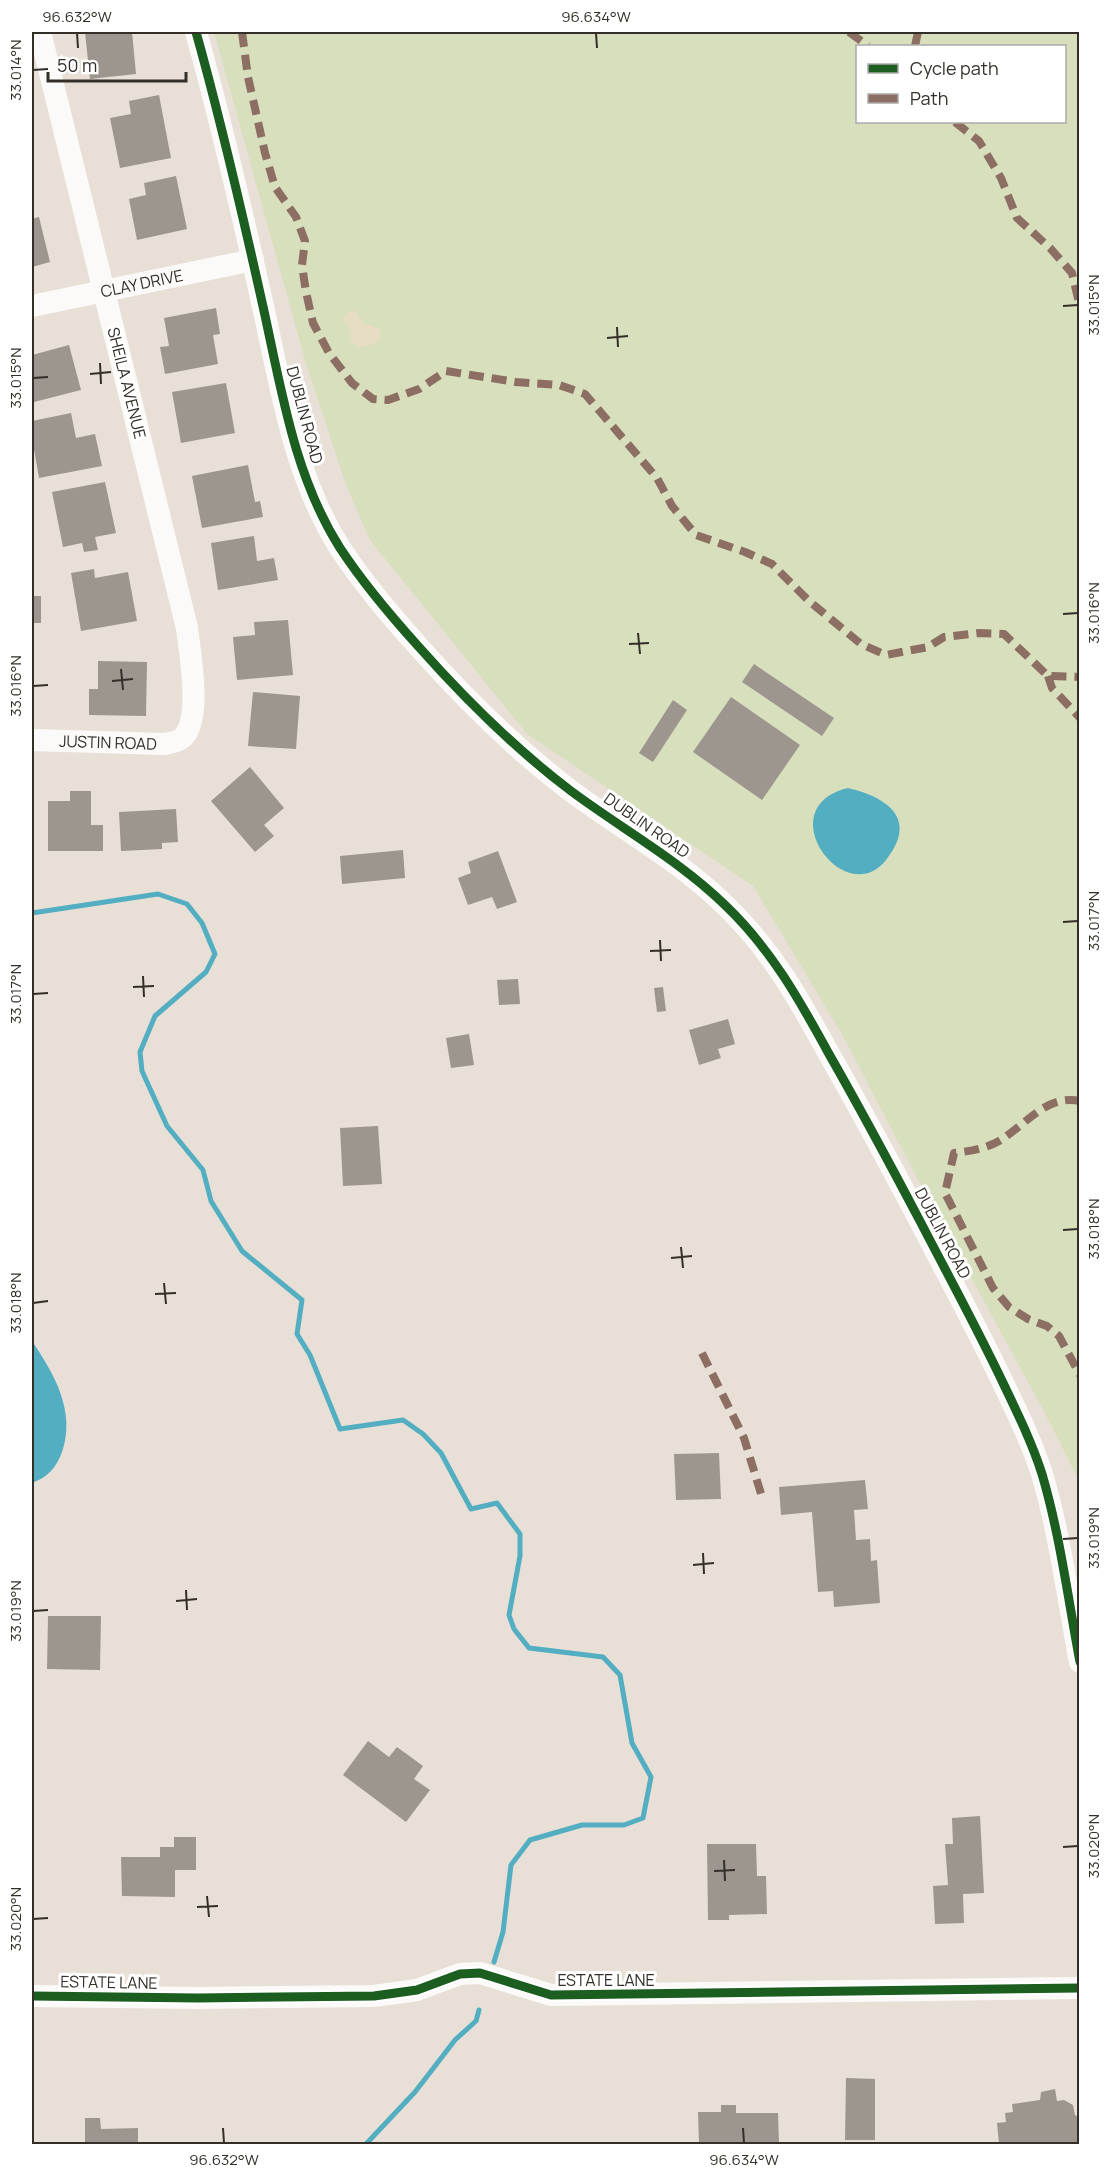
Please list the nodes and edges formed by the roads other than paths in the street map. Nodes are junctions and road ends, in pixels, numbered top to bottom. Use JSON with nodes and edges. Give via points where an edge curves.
{"nodes":[{"id":1,"x":39,"y":32,"type":"edge"},
{"id":2,"x":196,"y":32,"type":"edge"},
{"id":3,"x":253,"y":260,"type":"junction"},
{"id":4,"x":104,"y":292,"type":"junction"},
{"id":5,"x":32,"y":306,"type":"edge"},
{"id":6,"x":185,"y":736,"type":"joint"},
{"id":7,"x":32,"y":740,"type":"edge"},
{"id":8,"x":1080,"y":1662,"type":"edge"},
{"id":9,"x":1080,"y":1988,"type":"edge"},
{"id":10,"x":32,"y":1996,"type":"edge"}],
"edges":[{"from":1,"to":4,"type":"street","name":"SHEILA AVENUE"},
{"from":2,"to":3,"type":"street","name":"DUBLIN ROAD"},
{"from":3,"to":4,"type":"street","name":"CLAY DRIVE"},
{"from":3,"to":8,"type":"street","name":"DUBLIN ROAD","via":[[300,462],[329,530],[358,574],[433,664],[503,736],[576,795],[710,890],[743,923],[794,990],[963,1303],[1025,1428],[1054,1523]]},
{"from":4,"to":5,"type":"street","name":"CLAY DRIVE"},
{"from":4,"to":6,"type":"street","name":"SHEILA AVENUE","via":[[187,627],[194,698]]},
{"from":6,"to":7,"type":"street","name":"JUSTIN ROAD","via":[[164,744]]},
{"from":9,"to":10,"type":"street","name":"ESTATE LANE","via":[[551,1995],[480,1973],[460,1974],[417,1990],[374,1996]]}]}
